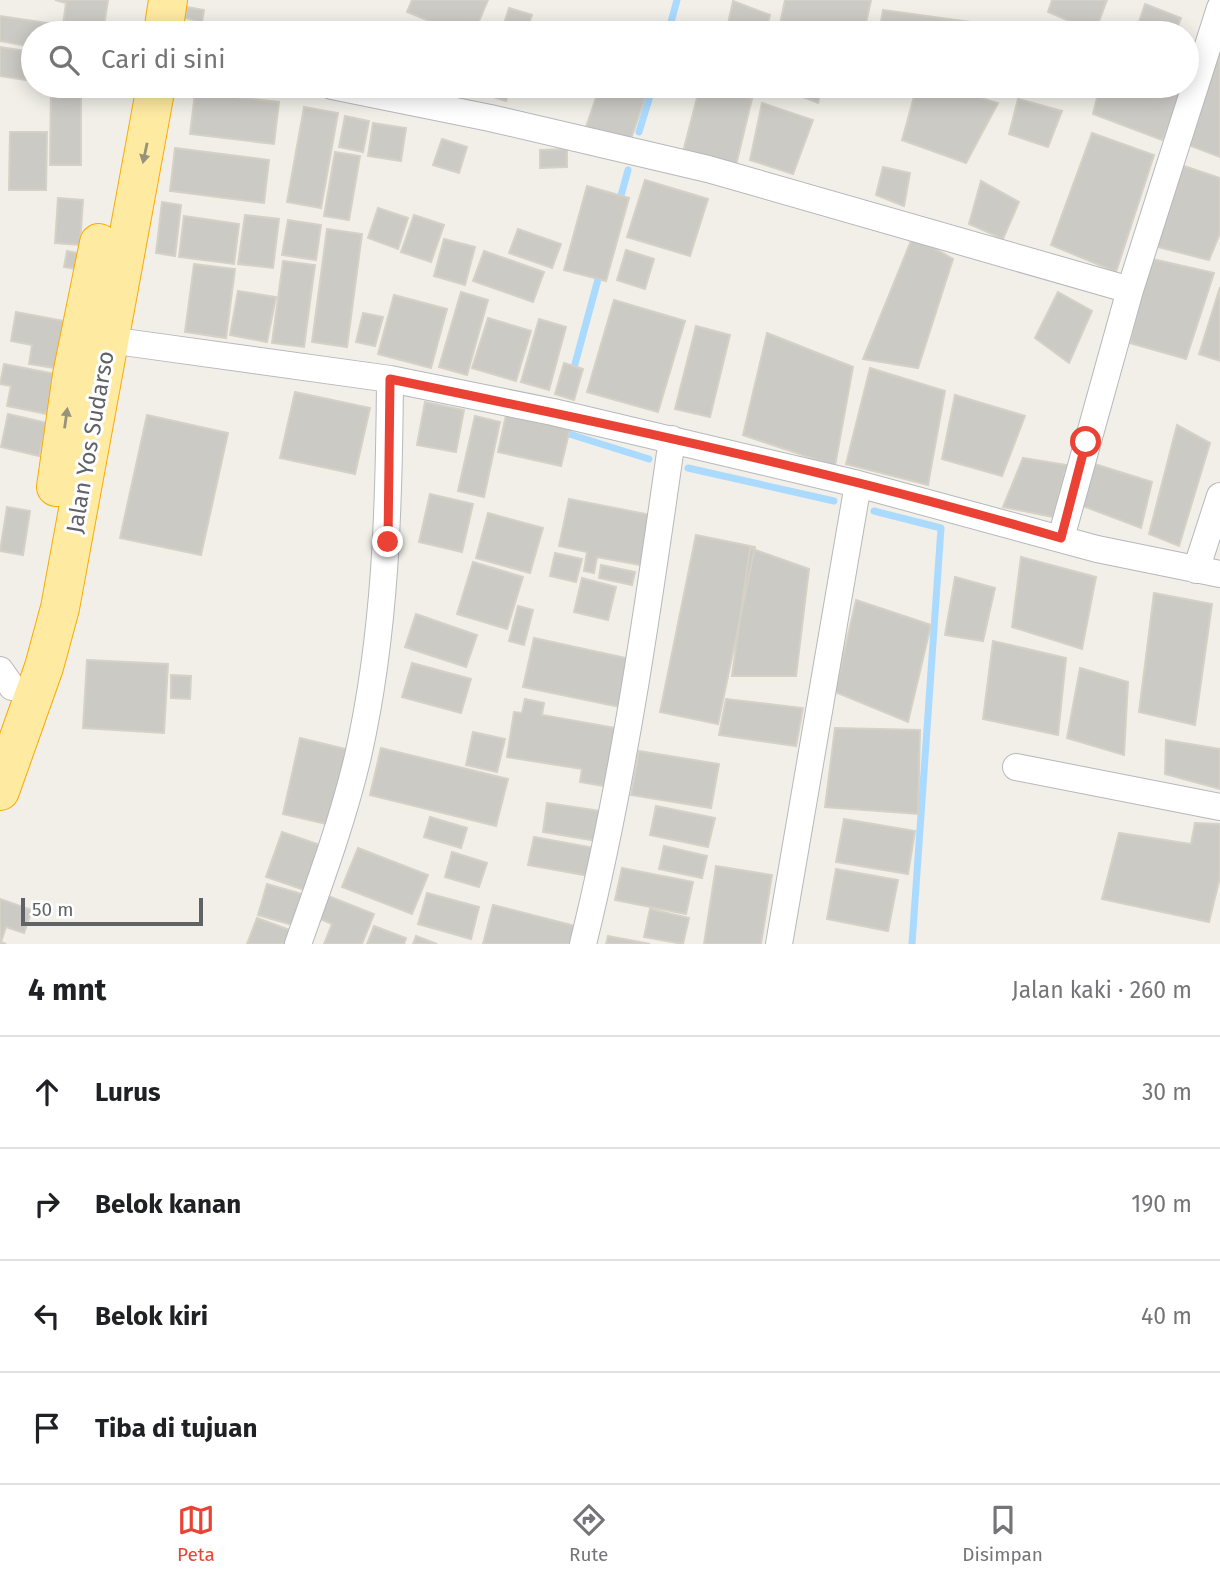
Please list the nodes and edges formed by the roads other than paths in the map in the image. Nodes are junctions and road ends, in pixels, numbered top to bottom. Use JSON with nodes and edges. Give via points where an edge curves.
{"nodes":[{"id":1,"x":142,"y":0,"type":"edge"},
{"id":2,"x":168,"y":0,"type":"edge"},
{"id":3,"x":1220,"y":8,"type":"edge"},
{"id":4,"x":139,"y":21,"type":"edge"},
{"id":5,"x":165,"y":21,"type":"edge"},
{"id":6,"x":1199,"y":74,"type":"edge"},
{"id":7,"x":128,"y":98,"type":"edge"},
{"id":8,"x":154,"y":98,"type":"edge"},
{"id":9,"x":390,"y":98,"type":"edge"},
{"id":10,"x":1191,"y":98,"type":"edge"},
{"id":11,"x":1130,"y":290,"type":"junction"},
{"id":12,"x":109,"y":340,"type":"junction"},
{"id":13,"x":390,"y":379,"type":"junction"},
{"id":14,"x":672,"y":439,"type":"junction"},
{"id":15,"x":71,"y":475,"type":"junction"},
{"id":16,"x":858,"y":484,"type":"junction"},
{"id":17,"x":1220,"y":496,"type":"edge"},
{"id":18,"x":1061,"y":538,"type":"junction"},
{"id":19,"x":1208,"y":572,"type":"edge"},
{"id":20,"x":6,"y":678,"type":"edge"},
{"id":21,"x":0,"y":724,"type":"edge"},
{"id":22,"x":1016,"y":767,"type":"dead end"},
{"id":23,"x":0,"y":791,"type":"edge"},
{"id":24,"x":1220,"y":807,"type":"edge"},
{"id":25,"x":298,"y":944,"type":"edge"},
{"id":26,"x":583,"y":944,"type":"edge"},
{"id":27,"x":779,"y":944,"type":"edge"}],
"edges":[{"from":1,"to":4,"type":"highway"},
{"from":2,"to":5,"type":"highway"},
{"from":3,"to":6,"type":"street"},
{"from":15,"to":7,"type":"highway","name":"Jalan Yos Sudarso","one_way":true,"via":[[72,375]]},
{"from":8,"to":12,"type":"highway","name":"Jalan Yos Sudarso","one_way":true},
{"from":9,"to":11,"type":"street","via":[[732,175]]},
{"from":10,"to":11,"type":"street"},
{"from":11,"to":18,"type":"street"},
{"from":12,"to":13,"type":"street"},
{"from":12,"to":15,"type":"highway","name":"Jalan Yos Sudarso"},
{"from":13,"to":14,"type":"street"},
{"from":13,"to":25,"type":"street","via":[[388,542],[368,703],[336,835]]},
{"from":14,"to":16,"type":"street"},
{"from":14,"to":26,"type":"street","via":[[624,753]]},
{"from":15,"to":20,"type":"highway","name":"Jalan Yos Sudarso","via":[[38,599]]},
{"from":15,"to":23,"type":"highway","name":"Jalan Yos Sudarso","via":[[60,608]]},
{"from":16,"to":18,"type":"street"},
{"from":16,"to":27,"type":"street"},
{"from":17,"to":19,"type":"street"},
{"from":18,"to":19,"type":"street"},
{"from":20,"to":21,"type":"highway","name":"Jalan Yos Sudarso"},
{"from":22,"to":24,"type":"street"}]}
